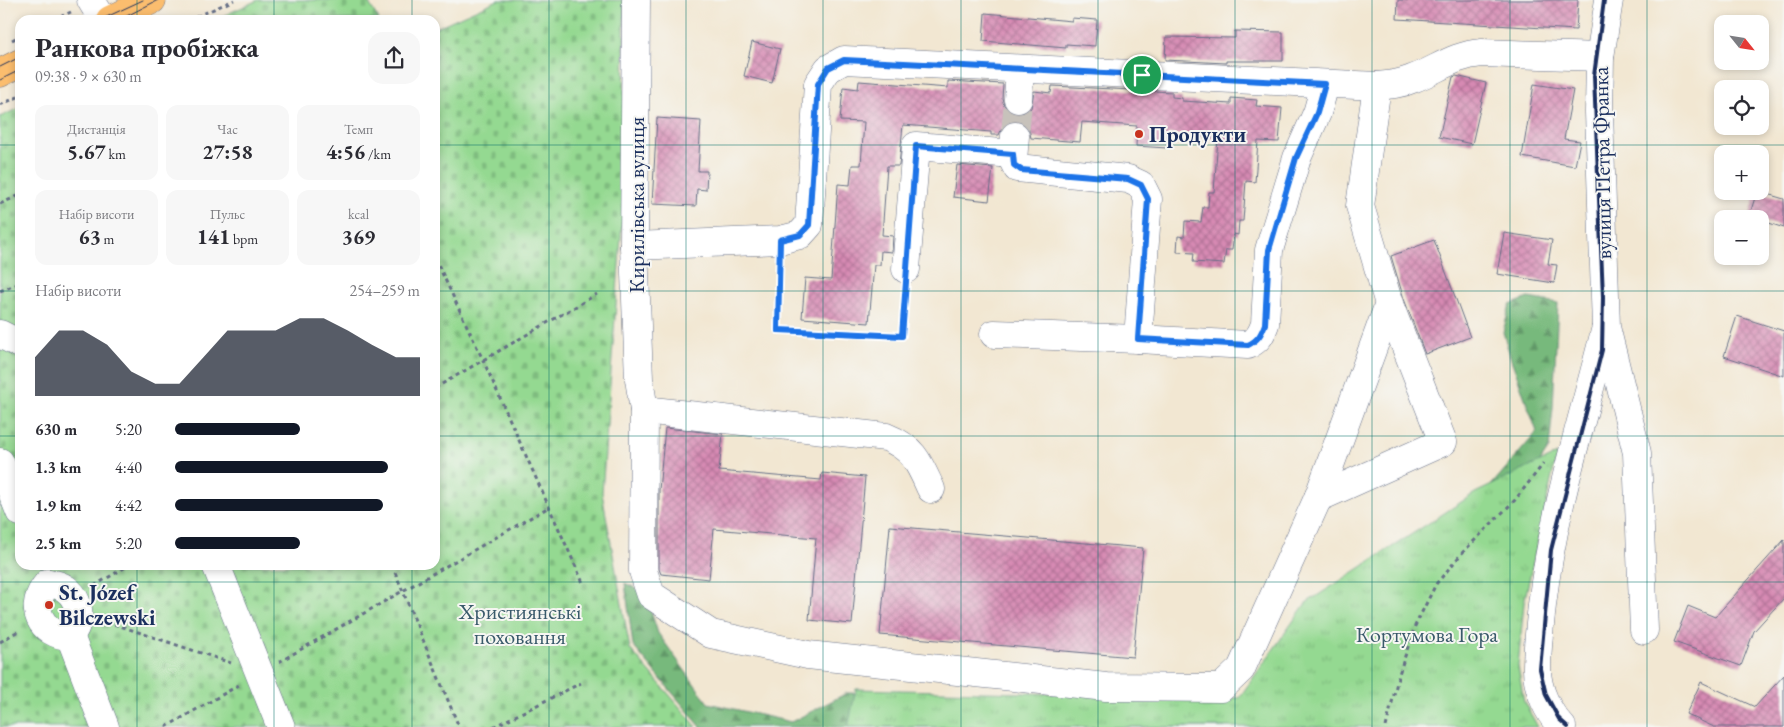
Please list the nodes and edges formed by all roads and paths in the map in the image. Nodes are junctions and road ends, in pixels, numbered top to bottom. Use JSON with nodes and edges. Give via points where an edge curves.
{"nodes":[{"id":1,"x":91,"y":0,"type":"edge"},
{"id":2,"x":152,"y":0,"type":"edge"},
{"id":3,"x":234,"y":0,"type":"edge"},
{"id":4,"x":636,"y":0,"type":"edge"},
{"id":5,"x":1609,"y":0,"type":"edge"},
{"id":6,"x":100,"y":15,"type":"edge"},
{"id":7,"x":120,"y":15,"type":"edge"},
{"id":8,"x":200,"y":15,"type":"edge"},
{"id":9,"x":1600,"y":57,"type":"junction"},
{"id":10,"x":15,"y":66,"type":"edge"},
{"id":11,"x":1020,"y":68,"type":"junction"},
{"id":12,"x":0,"y":73,"type":"edge"},
{"id":13,"x":1325,"y":84,"type":"junction"},
{"id":14,"x":1377,"y":86,"type":"junction"},
{"id":15,"x":15,"y":98,"type":"edge"},
{"id":16,"x":1018,"y":99,"type":"tunnel mouth"},
{"id":17,"x":0,"y":105,"type":"edge"},
{"id":18,"x":15,"y":197,"type":"edge"},
{"id":19,"x":0,"y":204,"type":"edge"},
{"id":20,"x":780,"y":240,"type":"junction"},
{"id":21,"x":634,"y":246,"type":"junction"},
{"id":22,"x":440,"y":269,"type":"edge"},
{"id":23,"x":906,"y":269,"type":"joint"},
{"id":24,"x":15,"y":285,"type":"edge"},
{"id":25,"x":0,"y":291,"type":"edge"},
{"id":26,"x":597,"y":294,"type":"dead end"},
{"id":27,"x":1389,"y":304,"type":"junction"},
{"id":28,"x":1606,"y":327,"type":"junction"},
{"id":29,"x":0,"y":334,"type":"edge"},
{"id":30,"x":994,"y":334,"type":"dead end"},
{"id":31,"x":1138,"y":339,"type":"junction"},
{"id":32,"x":15,"y":342,"type":"edge"},
{"id":33,"x":483,"y":360,"type":"junction"},
{"id":34,"x":440,"y":385,"type":"edge"},
{"id":35,"x":644,"y":410,"type":"junction"},
{"id":36,"x":1546,"y":461,"type":"dead end"},
{"id":37,"x":0,"y":462,"type":"edge"},
{"id":38,"x":932,"y":489,"type":"dead end"},
{"id":39,"x":1318,"y":498,"type":"junction"},
{"id":40,"x":15,"y":500,"type":"edge"},
{"id":41,"x":549,"y":507,"type":"junction"},
{"id":42,"x":124,"y":570,"type":"edge"},
{"id":43,"x":218,"y":570,"type":"edge"},
{"id":44,"x":394,"y":570,"type":"edge"},
{"id":45,"x":440,"y":570,"type":"edge"},
{"id":46,"x":440,"y":570,"type":"edge"},
{"id":47,"x":44,"y":574,"type":"edge"},
{"id":48,"x":584,"y":585,"type":"dead end"},
{"id":49,"x":403,"y":591,"type":"junction"},
{"id":50,"x":74,"y":615,"type":"junction"},
{"id":51,"x":1644,"y":630,"type":"dead end"},
{"id":52,"x":260,"y":673,"type":"junction"},
{"id":53,"x":581,"y":683,"type":"dead end"},
{"id":54,"x":105,"y":727,"type":"edge"},
{"id":55,"x":166,"y":727,"type":"edge"},
{"id":56,"x":282,"y":727,"type":"edge"},
{"id":57,"x":459,"y":727,"type":"edge"},
{"id":58,"x":493,"y":727,"type":"edge"},
{"id":59,"x":1386,"y":727,"type":"edge"},
{"id":60,"x":1562,"y":727,"type":"edge"}],
"edges":[{"from":1,"to":6,"type":"street"},
{"from":2,"to":7,"type":"main road"},
{"from":3,"to":8,"type":"path"},
{"from":4,"to":21,"type":"street","name":"Кирилівська вулиця"},
{"from":5,"to":9,"type":"street","name":"вулиця Петра Франка"},
{"from":9,"to":14,"type":"street","via":[[1467,54],[1414,79]]},
{"from":9,"to":28,"type":"street","name":"вулиця Петра Франка"},
{"from":10,"to":12,"type":"main road"},
{"from":11,"to":13,"type":"street"},
{"from":11,"to":16,"type":"street"},
{"from":11,"to":20,"type":"street","via":[[844,60],[828,68],[818,84],[809,225],[800,235]]},
{"from":13,"to":14,"type":"street"},
{"from":13,"to":31,"type":"street","via":[[1317,113],[1296,158],[1269,250],[1265,324],[1261,335],[1248,345]]},
{"from":14,"to":27,"type":"street","via":[[1360,206]]},
{"from":15,"to":17,"type":"path"},
{"from":18,"to":19,"type":"path"},
{"from":20,"to":21,"type":"street"},
{"from":20,"to":23,"type":"path","via":[[778,330],[902,336]]},
{"from":21,"to":35,"type":"street","name":"Кирилівська вулиця","via":[[639,379]]},
{"from":22,"to":33,"type":"path"},
{"from":23,"to":31,"type":"street","via":[[916,146],[1014,145],[1014,165],[1021,170],[1128,179],[1141,185],[1148,199]]},
{"from":24,"to":25,"type":"path"},
{"from":26,"to":33,"type":"path"},
{"from":27,"to":39,"type":"street","name":"Кирилівська вулиця"},
{"from":27,"to":39,"type":"street","via":[[1443,442]]},
{"from":28,"to":51,"type":"street","via":[[1637,453]]},
{"from":28,"to":60,"type":"street","via":[[1555,522],[1540,621],[1537,670],[1542,694],[1554,719]]},
{"from":29,"to":32,"type":"street"},
{"from":30,"to":31,"type":"street"},
{"from":33,"to":34,"type":"path"},
{"from":33,"to":41,"type":"path"},
{"from":35,"to":38,"type":"street","via":[[886,437],[899,442],[912,454]]},
{"from":35,"to":39,"type":"street","name":"Кирилівська вулиця","via":[[643,571],[651,595],[711,634],[808,656],[1106,687],[1221,688],[1241,669]]},
{"from":36,"to":59,"type":"path","via":[[1515,500],[1436,584],[1415,626]]},
{"from":37,"to":40,"type":"street"},
{"from":41,"to":45,"type":"path"},
{"from":41,"to":48,"type":"path"},
{"from":42,"to":50,"type":"path"},
{"from":43,"to":52,"type":"street"},
{"from":44,"to":49,"type":"path"},
{"from":46,"to":49,"type":"path"},
{"from":47,"to":50,"type":"street","via":[[54,584],[65,588]]},
{"from":47,"to":50,"type":"street","via":[[44,588],[38,600],[43,623],[58,634]]},
{"from":49,"to":52,"type":"path"},
{"from":49,"to":57,"type":"path"},
{"from":50,"to":52,"type":"path"},
{"from":50,"to":54,"type":"street"},
{"from":52,"to":55,"type":"path"},
{"from":52,"to":56,"type":"street"},
{"from":53,"to":58,"type":"path"}]}
